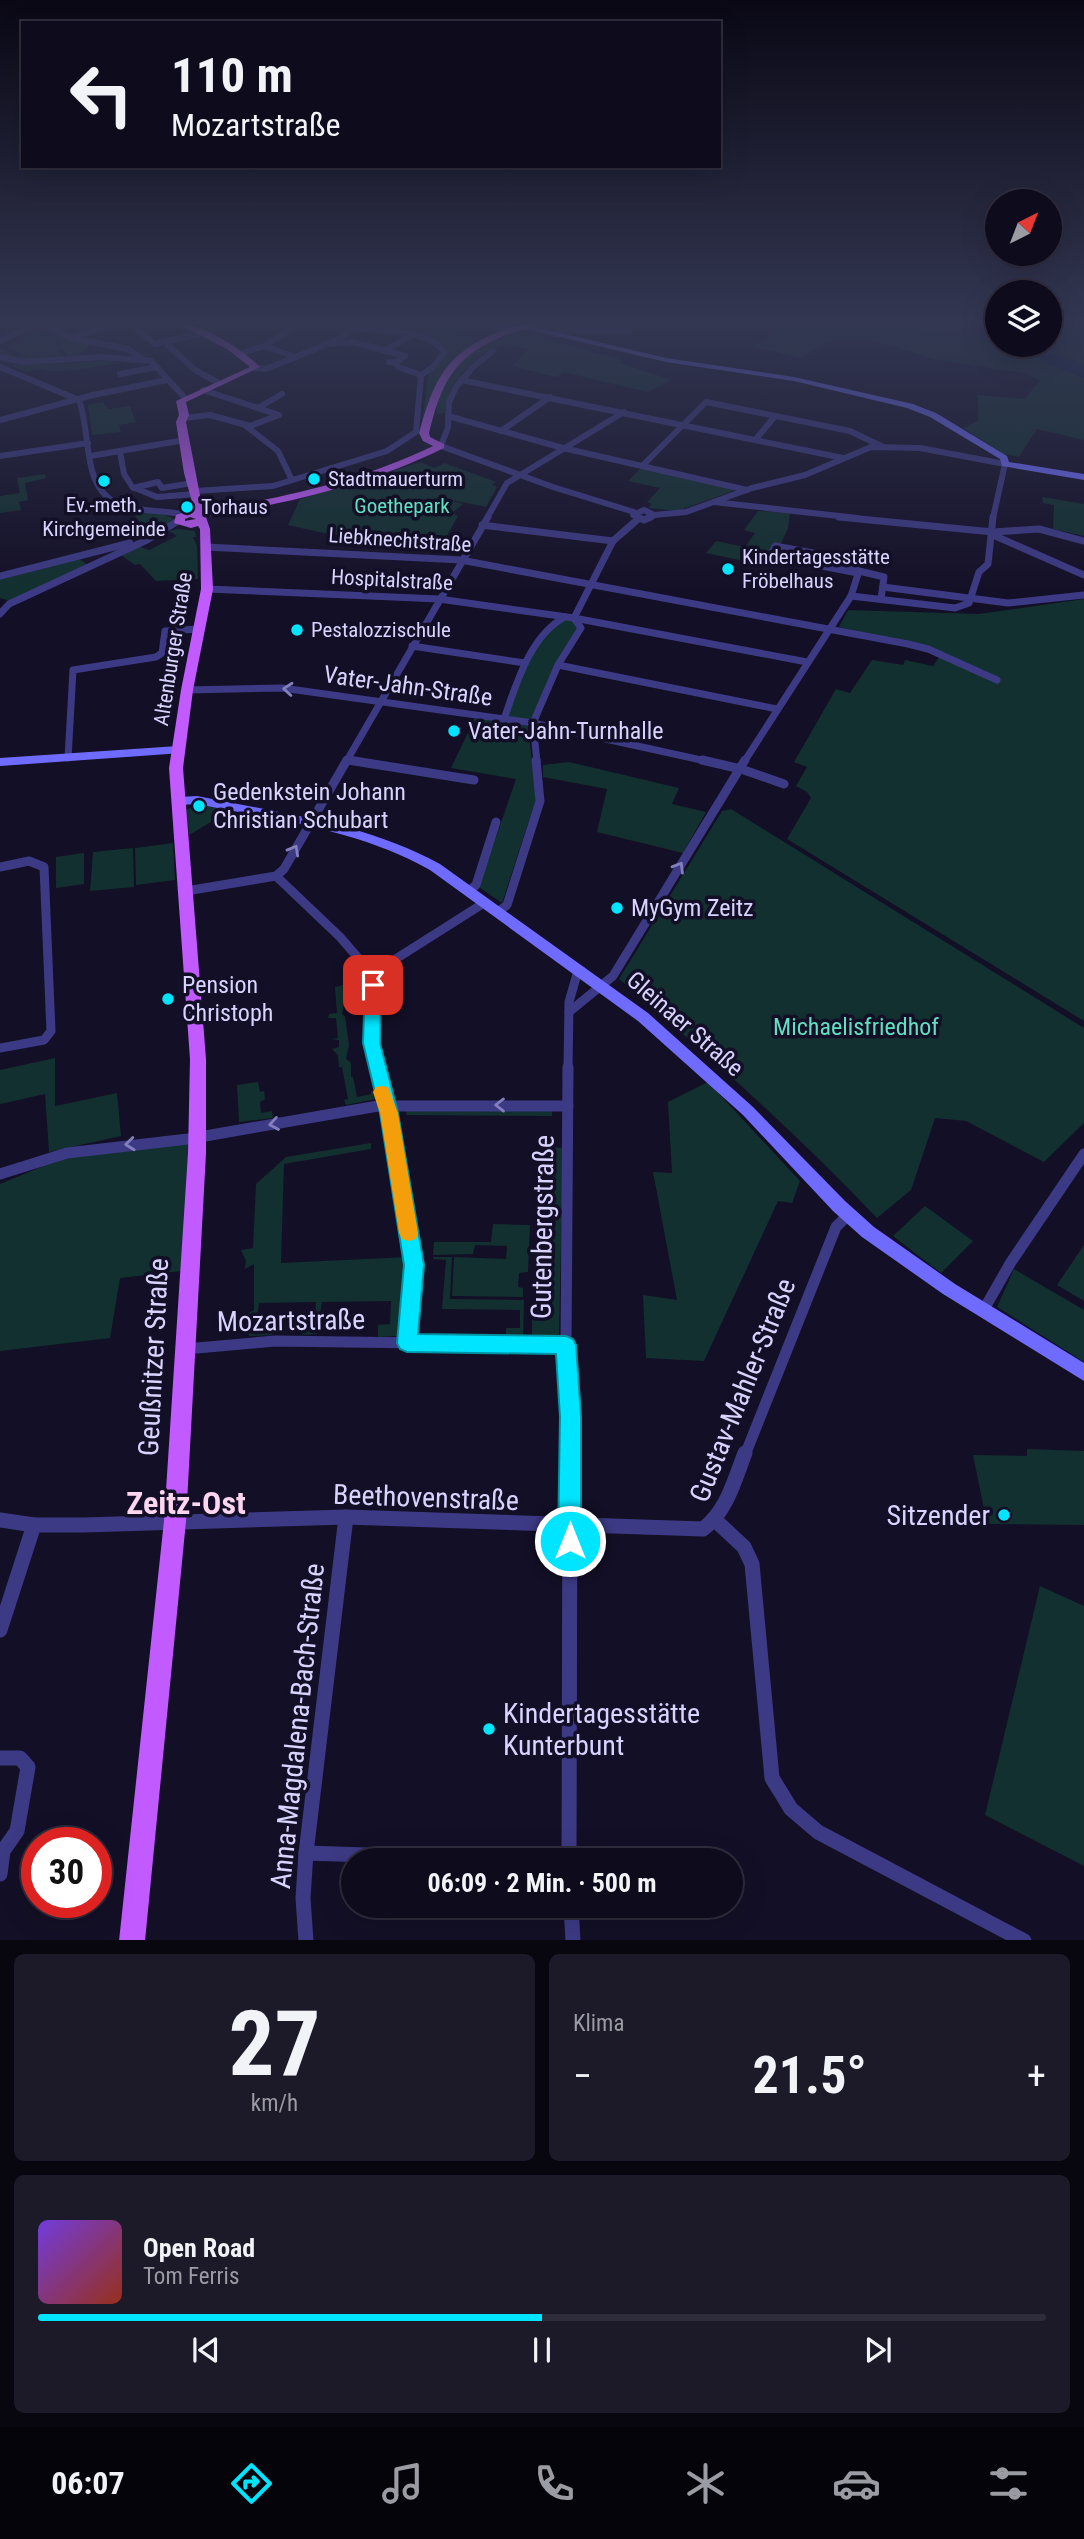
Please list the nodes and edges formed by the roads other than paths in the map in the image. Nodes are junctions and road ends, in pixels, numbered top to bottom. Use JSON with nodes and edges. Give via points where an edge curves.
{"nodes":[{"id":1,"x":22,"y":415,"type":"edge"},
{"id":2,"x":82,"y":415,"type":"edge"},
{"id":3,"x":183,"y":415,"type":"edge"},
{"id":4,"x":278,"y":415,"type":"edge"},
{"id":5,"x":418,"y":415,"type":"edge"},
{"id":6,"x":429,"y":415,"type":"edge"},
{"id":7,"x":525,"y":415,"type":"edge"},
{"id":8,"x":620,"y":415,"type":"edge"},
{"id":9,"x":636,"y":415,"type":"edge"},
{"id":10,"x":692,"y":415,"type":"edge"},
{"id":11,"x":768,"y":415,"type":"edge"},
{"id":12,"x":932,"y":415,"type":"edge"},
{"id":13,"x":448,"y":416,"type":"joint"},
{"id":14,"x":775,"y":416,"type":"junction"},
{"id":15,"x":183,"y":418,"type":"junction"},
{"id":16,"x":0,"y":420,"type":"edge"},
{"id":17,"x":682,"y":424,"type":"junction"},
{"id":18,"x":246,"y":426,"type":"junction"},
{"id":19,"x":501,"y":431,"type":"junction"},
{"id":20,"x":411,"y":438,"type":"junction"},
{"id":21,"x":426,"y":439,"type":"junction"},
{"id":22,"x":756,"y":439,"type":"junction"},
{"id":23,"x":185,"y":440,"type":"junction"},
{"id":24,"x":88,"y":443,"type":"junction"},
{"id":25,"x":441,"y":446,"type":"junction"},
{"id":26,"x":881,"y":446,"type":"junction"},
{"id":27,"x":563,"y":448,"type":"junction"},
{"id":28,"x":120,"y":452,"type":"junction"},
{"id":29,"x":0,"y":456,"type":"edge"},
{"id":30,"x":90,"y":456,"type":"junction"},
{"id":31,"x":843,"y":458,"type":"junction"},
{"id":32,"x":1005,"y":464,"type":"junction"},
{"id":33,"x":642,"y":466,"type":"junction"},
{"id":34,"x":517,"y":475,"type":"junction"},
{"id":35,"x":1084,"y":477,"type":"edge"},
{"id":36,"x":291,"y":478,"type":"junction"},
{"id":37,"x":135,"y":488,"type":"junction"},
{"id":38,"x":195,"y":489,"type":"junction"},
{"id":39,"x":747,"y":490,"type":"junction"},
{"id":40,"x":714,"y":502,"type":"junction"},
{"id":41,"x":636,"y":516,"type":"junction"},
{"id":42,"x":192,"y":519,"type":"junction"},
{"id":43,"x":482,"y":525,"type":"junction"},
{"id":44,"x":993,"y":534,"type":"junction"},
{"id":45,"x":144,"y":541,"type":"junction"},
{"id":46,"x":613,"y":541,"type":"junction"},
{"id":47,"x":1084,"y":541,"type":"edge"},
{"id":48,"x":206,"y":547,"type":"junction"},
{"id":49,"x":79,"y":557,"type":"junction"},
{"id":50,"x":461,"y":560,"type":"junction"},
{"id":51,"x":92,"y":567,"type":"junction"},
{"id":52,"x":859,"y":572,"type":"junction"},
{"id":53,"x":1084,"y":575,"type":"edge"},
{"id":54,"x":0,"y":576,"type":"edge"},
{"id":55,"x":589,"y":584,"type":"junction"},
{"id":56,"x":883,"y":587,"type":"junction"},
{"id":57,"x":207,"y":589,"type":"junction"},
{"id":58,"x":1084,"y":595,"type":"edge"},
{"id":59,"x":851,"y":596,"type":"junction"},
{"id":60,"x":973,"y":598,"type":"junction"},
{"id":61,"x":439,"y":599,"type":"junction"},
{"id":62,"x":881,"y":599,"type":"junction"},
{"id":63,"x":0,"y":601,"type":"edge"},
{"id":64,"x":9,"y":604,"type":"junction"},
{"id":65,"x":0,"y":614,"type":"edge"},
{"id":66,"x":570,"y":617,"type":"junction"},
{"id":67,"x":830,"y":628,"type":"junction"},
{"id":68,"x":199,"y":629,"type":"junction"},
{"id":69,"x":412,"y":646,"type":"junction"},
{"id":70,"x":807,"y":662,"type":"junction"},
{"id":71,"x":525,"y":663,"type":"junction"},
{"id":72,"x":558,"y":665,"type":"junction"},
{"id":73,"x":997,"y":680,"type":"dead end"},
{"id":74,"x":187,"y":690,"type":"junction"},
{"id":75,"x":380,"y":701,"type":"junction"},
{"id":76,"x":777,"y":709,"type":"junction"},
{"id":77,"x":504,"y":719,"type":"junction"},
{"id":78,"x":533,"y":723,"type":"junction"},
{"id":79,"x":178,"y":750,"type":"junction"},
{"id":80,"x":68,"y":758,"type":"junction"},
{"id":81,"x":345,"y":760,"type":"junction"},
{"id":82,"x":0,"y":762,"type":"edge"},
{"id":83,"x":741,"y":769,"type":"junction"},
{"id":84,"x":474,"y":780,"type":"dead end"},
{"id":85,"x":784,"y":784,"type":"dead end"},
{"id":86,"x":180,"y":801,"type":"junction"},
{"id":87,"x":309,"y":822,"type":"junction"},
{"id":88,"x":496,"y":822,"type":"dead end"},
{"id":89,"x":0,"y":867,"type":"edge"},
{"id":90,"x":276,"y":876,"type":"junction"},
{"id":91,"x":186,"y":891,"type":"junction"},
{"id":92,"x":468,"y":891,"type":"junction"},
{"id":93,"x":484,"y":903,"type":"junction"},
{"id":94,"x":498,"y":912,"type":"junction"},
{"id":95,"x":582,"y":971,"type":"junction"},
{"id":96,"x":372,"y":974,"type":"junction"},
{"id":97,"x":602,"y":985,"type":"junction"},
{"id":98,"x":569,"y":1012,"type":"junction"},
{"id":99,"x":0,"y":1048,"type":"edge"},
{"id":100,"x":386,"y":1105,"type":"junction"},
{"id":101,"x":568,"y":1106,"type":"junction"},
{"id":102,"x":198,"y":1137,"type":"junction"},
{"id":103,"x":1084,"y":1154,"type":"edge"},
{"id":104,"x":0,"y":1174,"type":"edge"},
{"id":105,"x":848,"y":1215,"type":"junction"},
{"id":106,"x":983,"y":1311,"type":"junction"},
{"id":107,"x":407,"y":1343,"type":"junction"},
{"id":108,"x":566,"y":1345,"type":"junction"},
{"id":109,"x":186,"y":1349,"type":"junction"},
{"id":110,"x":1084,"y":1373,"type":"edge"},
{"id":111,"x":346,"y":1517,"type":"junction"},
{"id":112,"x":0,"y":1520,"type":"edge"},
{"id":113,"x":715,"y":1520,"type":"junction"},
{"id":114,"x":175,"y":1521,"type":"junction"},
{"id":115,"x":34,"y":1525,"type":"junction"},
{"id":116,"x":569,"y":1526,"type":"junction"},
{"id":117,"x":0,"y":1630,"type":"edge"},
{"id":118,"x":0,"y":1758,"type":"edge"},
{"id":119,"x":569,"y":1848,"type":"edge"},
{"id":120,"x":306,"y":1853,"type":"junction"},
{"id":121,"x":341,"y":1854,"type":"edge"},
{"id":122,"x":0,"y":1874,"type":"edge"},
{"id":123,"x":572,"y":1918,"type":"edge"},
{"id":124,"x":132,"y":1940,"type":"edge"},
{"id":125,"x":306,"y":1940,"type":"edge"},
{"id":126,"x":573,"y":1940,"type":"edge"},
{"id":127,"x":1022,"y":1940,"type":"edge"}],
"edges":[{"from":1,"to":16,"type":"street"},
{"from":2,"to":24,"type":"street"},
{"from":3,"to":15,"type":"main road","name":"Altenburger Straße"},
{"from":4,"to":18,"type":"street"},
{"from":5,"to":20,"type":"street"},
{"from":6,"to":21,"type":"main road"},
{"from":7,"to":19,"type":"street"},
{"from":8,"to":27,"type":"street"},
{"from":9,"to":17,"type":"street"},
{"from":10,"to":17,"type":"street"},
{"from":11,"to":14,"type":"street"},
{"from":12,"to":32,"type":"street","via":[[1004,458]]},
{"from":13,"to":19,"type":"street"},
{"from":13,"to":25,"type":"street"},
{"from":14,"to":22,"type":"street"},
{"from":14,"to":26,"type":"street","via":[[849,431]]},
{"from":15,"to":18,"type":"street","via":[[215,415]]},
{"from":15,"to":23,"type":"main road","name":"Altenburger Straße"},
{"from":17,"to":22,"type":"street"},
{"from":17,"to":33,"type":"street"},
{"from":18,"to":36,"type":"street","via":[[278,452]]},
{"from":19,"to":27,"type":"street"},
{"from":20,"to":21,"type":"street"},
{"from":20,"to":36,"type":"street","via":[[387,451]]},
{"from":21,"to":25,"type":"main road"},
{"from":22,"to":31,"type":"street"},
{"from":23,"to":28,"type":"street"},
{"from":23,"to":38,"type":"main road","name":"Altenburger Straße"},
{"from":24,"to":29,"type":"street"},
{"from":24,"to":30,"type":"street"},
{"from":25,"to":34,"type":"street"},
{"from":25,"to":42,"type":"main road","via":[[407,463],[291,499]]},
{"from":26,"to":31,"type":"street"},
{"from":26,"to":32,"type":"street"},
{"from":27,"to":33,"type":"street"},
{"from":27,"to":34,"type":"street"},
{"from":28,"to":30,"type":"street"},
{"from":28,"to":37,"type":"street","via":[[124,474]]},
{"from":30,"to":42,"type":"street","via":[[99,493],[111,502]]},
{"from":31,"to":39,"type":"street","via":[[805,475]]},
{"from":32,"to":35,"type":"street"},
{"from":32,"to":44,"type":"street"},
{"from":33,"to":39,"type":"street"},
{"from":34,"to":41,"type":"street"},
{"from":34,"to":43,"type":"street","via":[[507,482]]},
{"from":36,"to":38,"type":"street","via":[[258,488]]},
{"from":37,"to":38,"type":"street","via":[[158,482],[162,488]]},
{"from":37,"to":38,"type":"street","via":[[158,499]]},
{"from":38,"to":42,"type":"main road","name":"Altenburger Straße","via":[[199,509]]},
{"from":39,"to":40,"type":"street"},
{"from":40,"to":41,"type":"street","via":[[649,520]]},
{"from":40,"to":44,"type":"street"},
{"from":41,"to":46,"type":"street"},
{"from":42,"to":45,"type":"street"},
{"from":42,"to":48,"type":"main road","name":"Altenburger Straße"},
{"from":43,"to":46,"type":"street"},
{"from":43,"to":50,"type":"street"},
{"from":44,"to":47,"type":"street","via":[[1039,529]]},
{"from":44,"to":53,"type":"street"},
{"from":44,"to":60,"type":"street","via":[[988,564],[979,571]]},
{"from":45,"to":49,"type":"street"},
{"from":45,"to":51,"type":"street"},
{"from":46,"to":55,"type":"street"},
{"from":48,"to":50,"type":"street","name":"Liebknechtstraße"},
{"from":48,"to":57,"type":"main road","name":"Altenburger Straße"},
{"from":49,"to":51,"type":"street"},
{"from":49,"to":54,"type":"street"},
{"from":50,"to":55,"type":"street","name":"Liebknechtstraße"},
{"from":50,"to":61,"type":"street"},
{"from":51,"to":64,"type":"street"},
{"from":52,"to":52,"type":"street","via":[[770,556],[775,546],[835,557]]},
{"from":52,"to":56,"type":"street","via":[[880,574]]},
{"from":52,"to":59,"type":"street"},
{"from":55,"to":66,"type":"street"},
{"from":55,"to":67,"type":"street","name":"Liebknechtstraße"},
{"from":56,"to":60,"type":"street"},
{"from":56,"to":62,"type":"street"},
{"from":57,"to":61,"type":"street","name":"Hospitalstraße"},
{"from":57,"to":68,"type":"main road","name":"Altenburger Straße"},
{"from":58,"to":60,"type":"street","via":[[1020,603]]},
{"from":59,"to":62,"type":"street"},
{"from":59,"to":67,"type":"street"},
{"from":60,"to":62,"type":"street","via":[[956,608]]},
{"from":61,"to":66,"type":"street","name":"Hospitalstraße"},
{"from":61,"to":69,"type":"street"},
{"from":63,"to":64,"type":"street"},
{"from":64,"to":65,"type":"street"},
{"from":66,"to":70,"type":"street","name":"Hospitalstraße"},
{"from":66,"to":71,"type":"street","via":[[555,621]]},
{"from":66,"to":72,"type":"street","via":[[581,628]]},
{"from":67,"to":70,"type":"street"},
{"from":67,"to":73,"type":"street","name":"Liebknechtstraße","via":[[928,649]]},
{"from":68,"to":74,"type":"main road","name":"Altenburger Straße"},
{"from":68,"to":80,"type":"street","via":[[165,631],[162,653],[153,658],[73,670]]},
{"from":69,"to":71,"type":"street"},
{"from":69,"to":75,"type":"street"},
{"from":70,"to":76,"type":"street"},
{"from":71,"to":77,"type":"street"},
{"from":72,"to":76,"type":"street"},
{"from":72,"to":78,"type":"street"},
{"from":75,"to":74,"type":"street","name":"Vater-Jahn-Straße","one_way":true,"via":[[282,688]]},
{"from":74,"to":79,"type":"main road","name":"Altenburger Straße"},
{"from":75,"to":77,"type":"street","name":"Vater-Jahn-Straße"},
{"from":75,"to":81,"type":"street"},
{"from":76,"to":83,"type":"street"},
{"from":77,"to":78,"type":"street","name":"Vater-Jahn-Straße"},
{"from":78,"to":83,"type":"street","name":"Vater-Jahn-Straße"},
{"from":78,"to":94,"type":"street","via":[[540,801],[507,905]]},
{"from":79,"to":80,"type":"street"},
{"from":79,"to":86,"type":"main road","name":"Altenburger Straße"},
{"from":80,"to":82,"type":"street"},
{"from":81,"to":84,"type":"street"},
{"from":81,"to":87,"type":"street"},
{"from":83,"to":85,"type":"street","name":"Vater-Jahn-Straße"},
{"from":97,"to":83,"type":"street","one_way":true,"via":[[613,976]]},
{"from":86,"to":87,"type":"street","name":"Gleinaer Straße"},
{"from":86,"to":91,"type":"main road","name":"Geußnitzer Straße"},
{"from":90,"to":87,"type":"street","one_way":true},
{"from":87,"to":92,"type":"street","name":"Gleinaer Straße","via":[[406,851]]},
{"from":88,"to":92,"type":"street","via":[[476,885]]},
{"from":89,"to":99,"type":"street","via":[[32,861],[44,867],[51,1031],[44,1040]]},
{"from":90,"to":91,"type":"street"},
{"from":90,"to":96,"type":"street"},
{"from":91,"to":102,"type":"main road","name":"Geußnitzer Straße","via":[[200,1078]]},
{"from":92,"to":93,"type":"street","name":"Gleinaer Straße"},
{"from":93,"to":94,"type":"street","name":"Gleinaer Straße"},
{"from":93,"to":96,"type":"street"},
{"from":94,"to":95,"type":"street","name":"Gleinaer Straße"},
{"from":95,"to":97,"type":"street","name":"Gleinaer Straße"},
{"from":95,"to":98,"type":"street","name":"Gutenbergstraße","via":[[577,974]]},
{"from":96,"to":100,"type":"street","via":[[372,1043]]},
{"from":97,"to":98,"type":"street"},
{"from":97,"to":105,"type":"street","name":"Gleinaer Straße","via":[[748,1111]]},
{"from":98,"to":101,"type":"street","name":"Gutenbergstraße"},
{"from":101,"to":100,"type":"street","one_way":true},
{"from":100,"to":102,"type":"street","one_way":true},
{"from":100,"to":107,"type":"street","via":[[414,1265]]},
{"from":101,"to":108,"type":"street","name":"Gutenbergstraße"},
{"from":102,"to":104,"type":"street","one_way":true,"via":[[80,1150]]},
{"from":102,"to":109,"type":"main road","name":"Geußnitzer Straße"},
{"from":103,"to":106,"type":"street"},
{"from":105,"to":106,"type":"street","name":"Gleinaer Straße","via":[[895,1253]]},
{"from":105,"to":113,"type":"street","name":"Gustav-Mahler-Straße","via":[[836,1227]]},
{"from":106,"to":110,"type":"street","name":"Gleinaer Straße"},
{"from":107,"to":108,"type":"street","name":"Mozartstraße"},
{"from":107,"to":109,"type":"street","name":"Mozartstraße","via":[[275,1341]]},
{"from":108,"to":116,"type":"street","name":"Gutenbergstraße"},
{"from":109,"to":114,"type":"main road","name":"Geußnitzer Straße"},
{"from":111,"to":114,"type":"street","name":"Beethovenstraße"},
{"from":111,"to":116,"type":"street","name":"Beethovenstraße"},
{"from":111,"to":120,"type":"street","name":"Anna-Magdalena-Bach-Straße"},
{"from":112,"to":115,"type":"street","name":"Beethovenstraße"},
{"from":113,"to":116,"type":"street","name":"Beethovenstraße","via":[[693,1530]]},
{"from":113,"to":127,"type":"street","name":"Gustav-Mahler-Straße","via":[[744,1547],[752,1564],[772,1778],[783,1803],[818,1832]]},
{"from":114,"to":115,"type":"street","name":"Beethovenstraße"},
{"from":114,"to":124,"type":"main road","name":"Geußnitzer Straße"},
{"from":115,"to":117,"type":"street"},
{"from":116,"to":119,"type":"street","name":"Gutenbergstraße"},
{"from":118,"to":122,"type":"street","via":[[19,1756],[28,1767],[18,1830],[4,1851]]},
{"from":120,"to":121,"type":"street"},
{"from":120,"to":125,"type":"street","name":"Anna-Magdalena-Bach-Straße"},
{"from":123,"to":126,"type":"street"}]}
